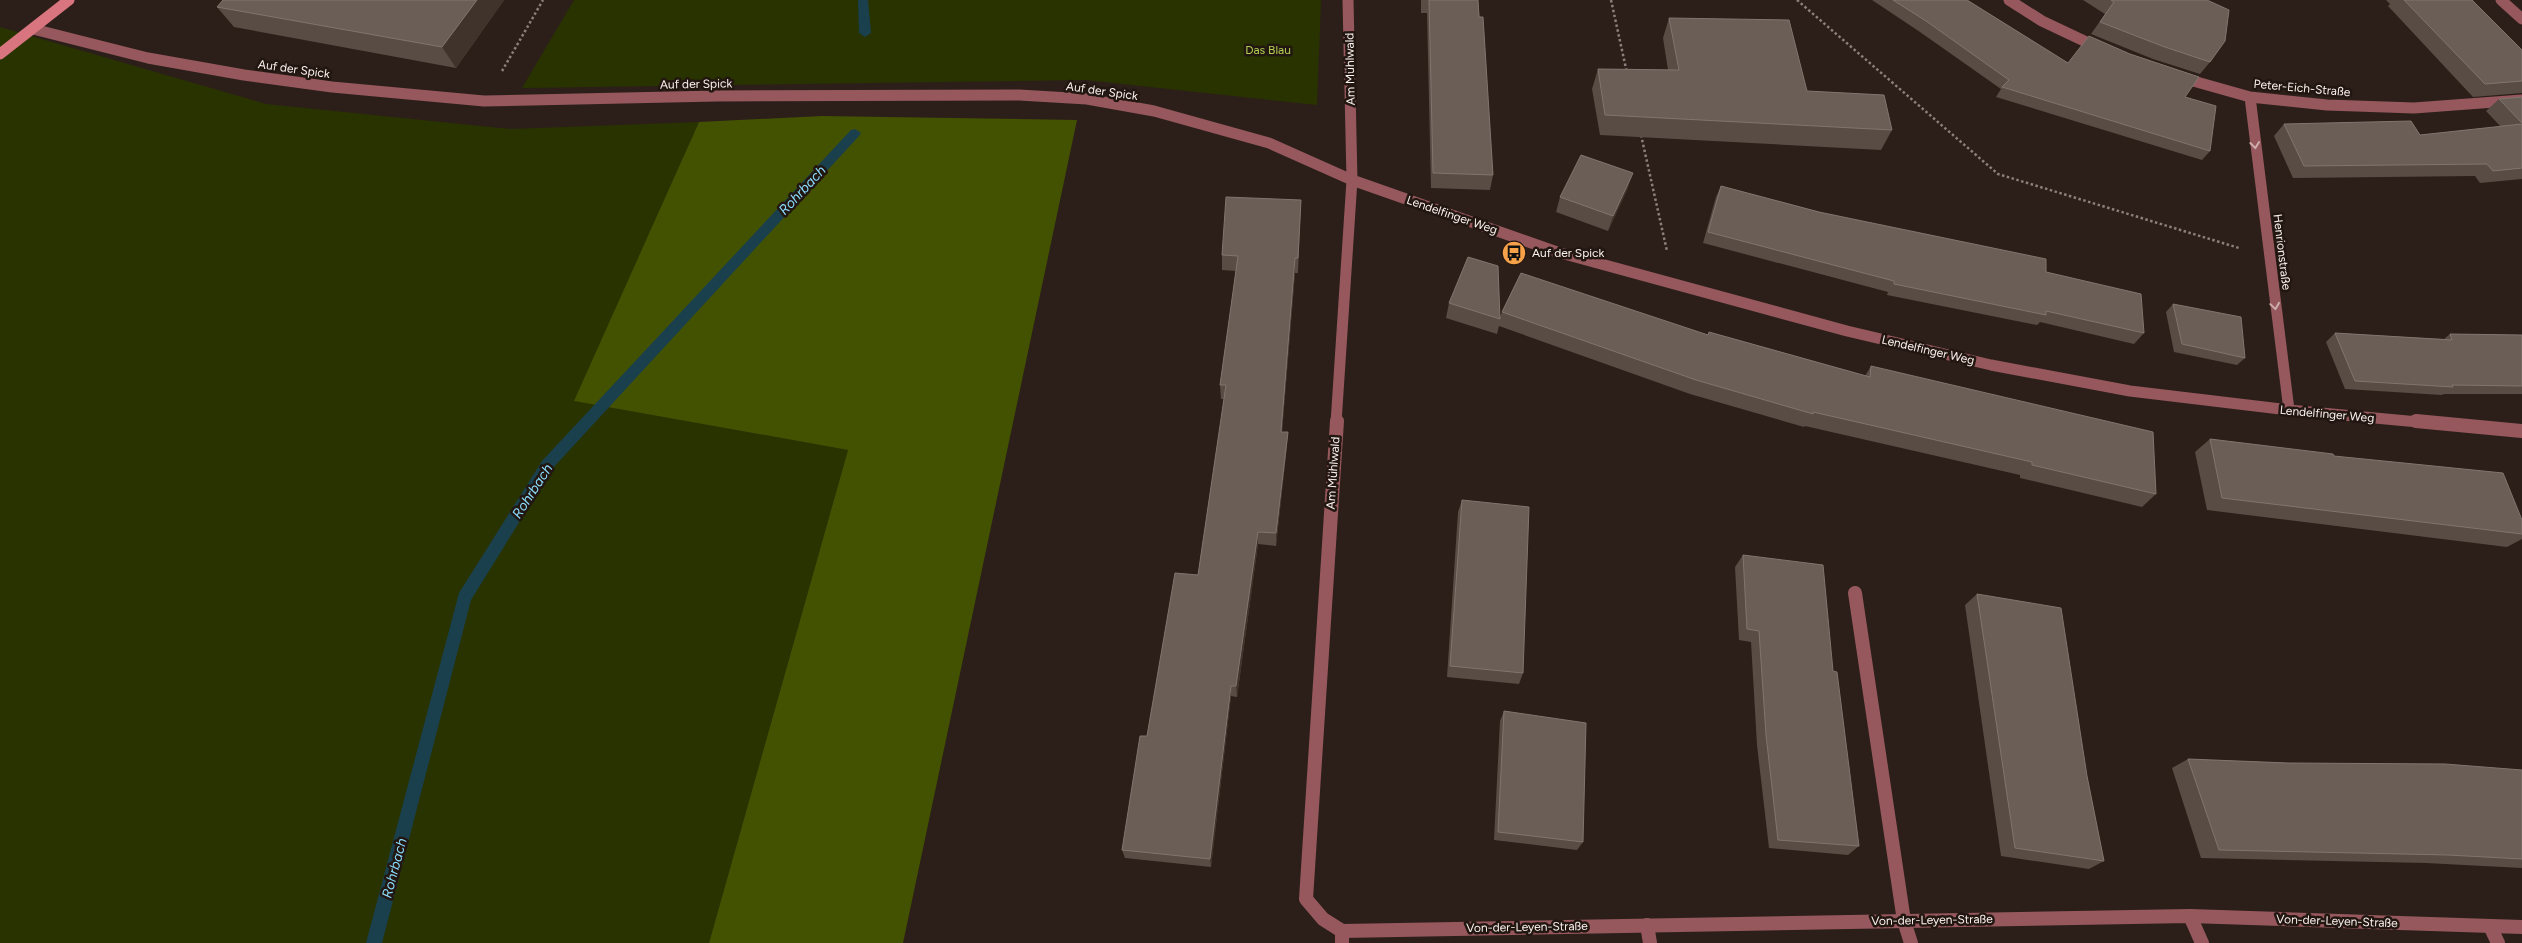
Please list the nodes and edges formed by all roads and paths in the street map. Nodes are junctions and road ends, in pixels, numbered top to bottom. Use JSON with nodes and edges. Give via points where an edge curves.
{"nodes":[{"id":1,"x":69,"y":0,"type":"edge"},
{"id":2,"x":543,"y":0,"type":"edge"},
{"id":3,"x":1348,"y":0,"type":"edge"},
{"id":4,"x":1611,"y":0,"type":"edge"},
{"id":5,"x":1797,"y":0,"type":"edge"},
{"id":6,"x":2009,"y":0,"type":"edge"},
{"id":7,"x":2501,"y":0,"type":"edge"},
{"id":8,"x":2522,"y":19,"type":"edge"},
{"id":9,"x":33,"y":29,"type":"junction"},
{"id":10,"x":2106,"y":51,"type":"edge"},
{"id":11,"x":0,"y":54,"type":"edge"},
{"id":12,"x":2165,"y":73,"type":"edge"},
{"id":13,"x":1628,"y":75,"type":"edge"},
{"id":14,"x":2250,"y":97,"type":"junction"},
{"id":15,"x":2522,"y":100,"type":"edge"},
{"id":16,"x":484,"y":101,"type":"junction"},
{"id":17,"x":1640,"y":132,"type":"edge"},
{"id":18,"x":1352,"y":180,"type":"junction"},
{"id":19,"x":2268,"y":256,"type":"junction"},
{"id":20,"x":1675,"y":286,"type":"junction"},
{"id":21,"x":2289,"y":410,"type":"junction"},
{"id":22,"x":2521,"y":434,"type":"edge"},
{"id":23,"x":1855,"y":593,"type":"dead end"},
{"id":24,"x":2190,"y":916,"type":"junction"},
{"id":25,"x":1904,"y":920,"type":"junction"},
{"id":26,"x":1647,"y":925,"type":"junction"},
{"id":27,"x":2490,"y":926,"type":"junction"},
{"id":28,"x":2522,"y":927,"type":"edge"},
{"id":29,"x":1342,"y":937,"type":"edge"},
{"id":30,"x":1650,"y":943,"type":"edge"},
{"id":31,"x":1911,"y":943,"type":"edge"},
{"id":32,"x":2202,"y":943,"type":"edge"},
{"id":33,"x":2498,"y":943,"type":"edge"}],
"edges":[{"from":1,"to":9,"type":"main road"},
{"from":2,"to":16,"type":"path"},
{"from":3,"to":18,"type":"street","name":"Am Mühlwald"},
{"from":4,"to":13,"type":"path"},
{"from":5,"to":19,"type":"path","via":[[1998,174]]},
{"from":6,"to":10,"type":"street","via":[[2042,21]]},
{"from":7,"to":8,"type":"street"},
{"from":9,"to":11,"type":"main road"},
{"from":9,"to":16,"type":"street","name":"Auf der Spick","via":[[148,58],[244,75]]},
{"from":12,"to":14,"type":"street","name":"Peter-Eich-Straße"},
{"from":14,"to":15,"type":"street","name":"Peter-Eich-Straße","via":[[2327,105],[2414,108]]},
{"from":14,"to":19,"type":"street","name":"Henrionstraße","one_way":true},
{"from":16,"to":18,"type":"street","name":"Auf der Spick","via":[[1009,95],[1087,99],[1154,111],[1270,143]]},
{"from":17,"to":20,"type":"path"},
{"from":18,"to":20,"type":"street","name":"Lendelfinger Weg","via":[[1557,252]]},
{"from":18,"to":29,"type":"street","name":"Am Mühlwald","via":[[1306,899]]},
{"from":19,"to":21,"type":"street","name":"Henrionstraße","one_way":true},
{"from":20,"to":21,"type":"street","name":"Lendelfinger Weg","via":[[1847,332],[1991,365],[2130,390]]},
{"from":21,"to":22,"type":"street","name":"Lendelfinger Weg"},
{"from":23,"to":25,"type":"street"},
{"from":24,"to":25,"type":"street","name":"Von-der-Leyen-Straße"},
{"from":24,"to":27,"type":"street","name":"Von-der-Leyen-Straße"},
{"from":24,"to":32,"type":"street"},
{"from":25,"to":26,"type":"street","name":"Von-der-Leyen-Straße"},
{"from":25,"to":31,"type":"street"},
{"from":26,"to":29,"type":"street","name":"Von-der-Leyen-Straße"},
{"from":26,"to":30,"type":"street"},
{"from":27,"to":28,"type":"street","name":"Von-der-Leyen-Straße"},
{"from":27,"to":33,"type":"street"}]}
